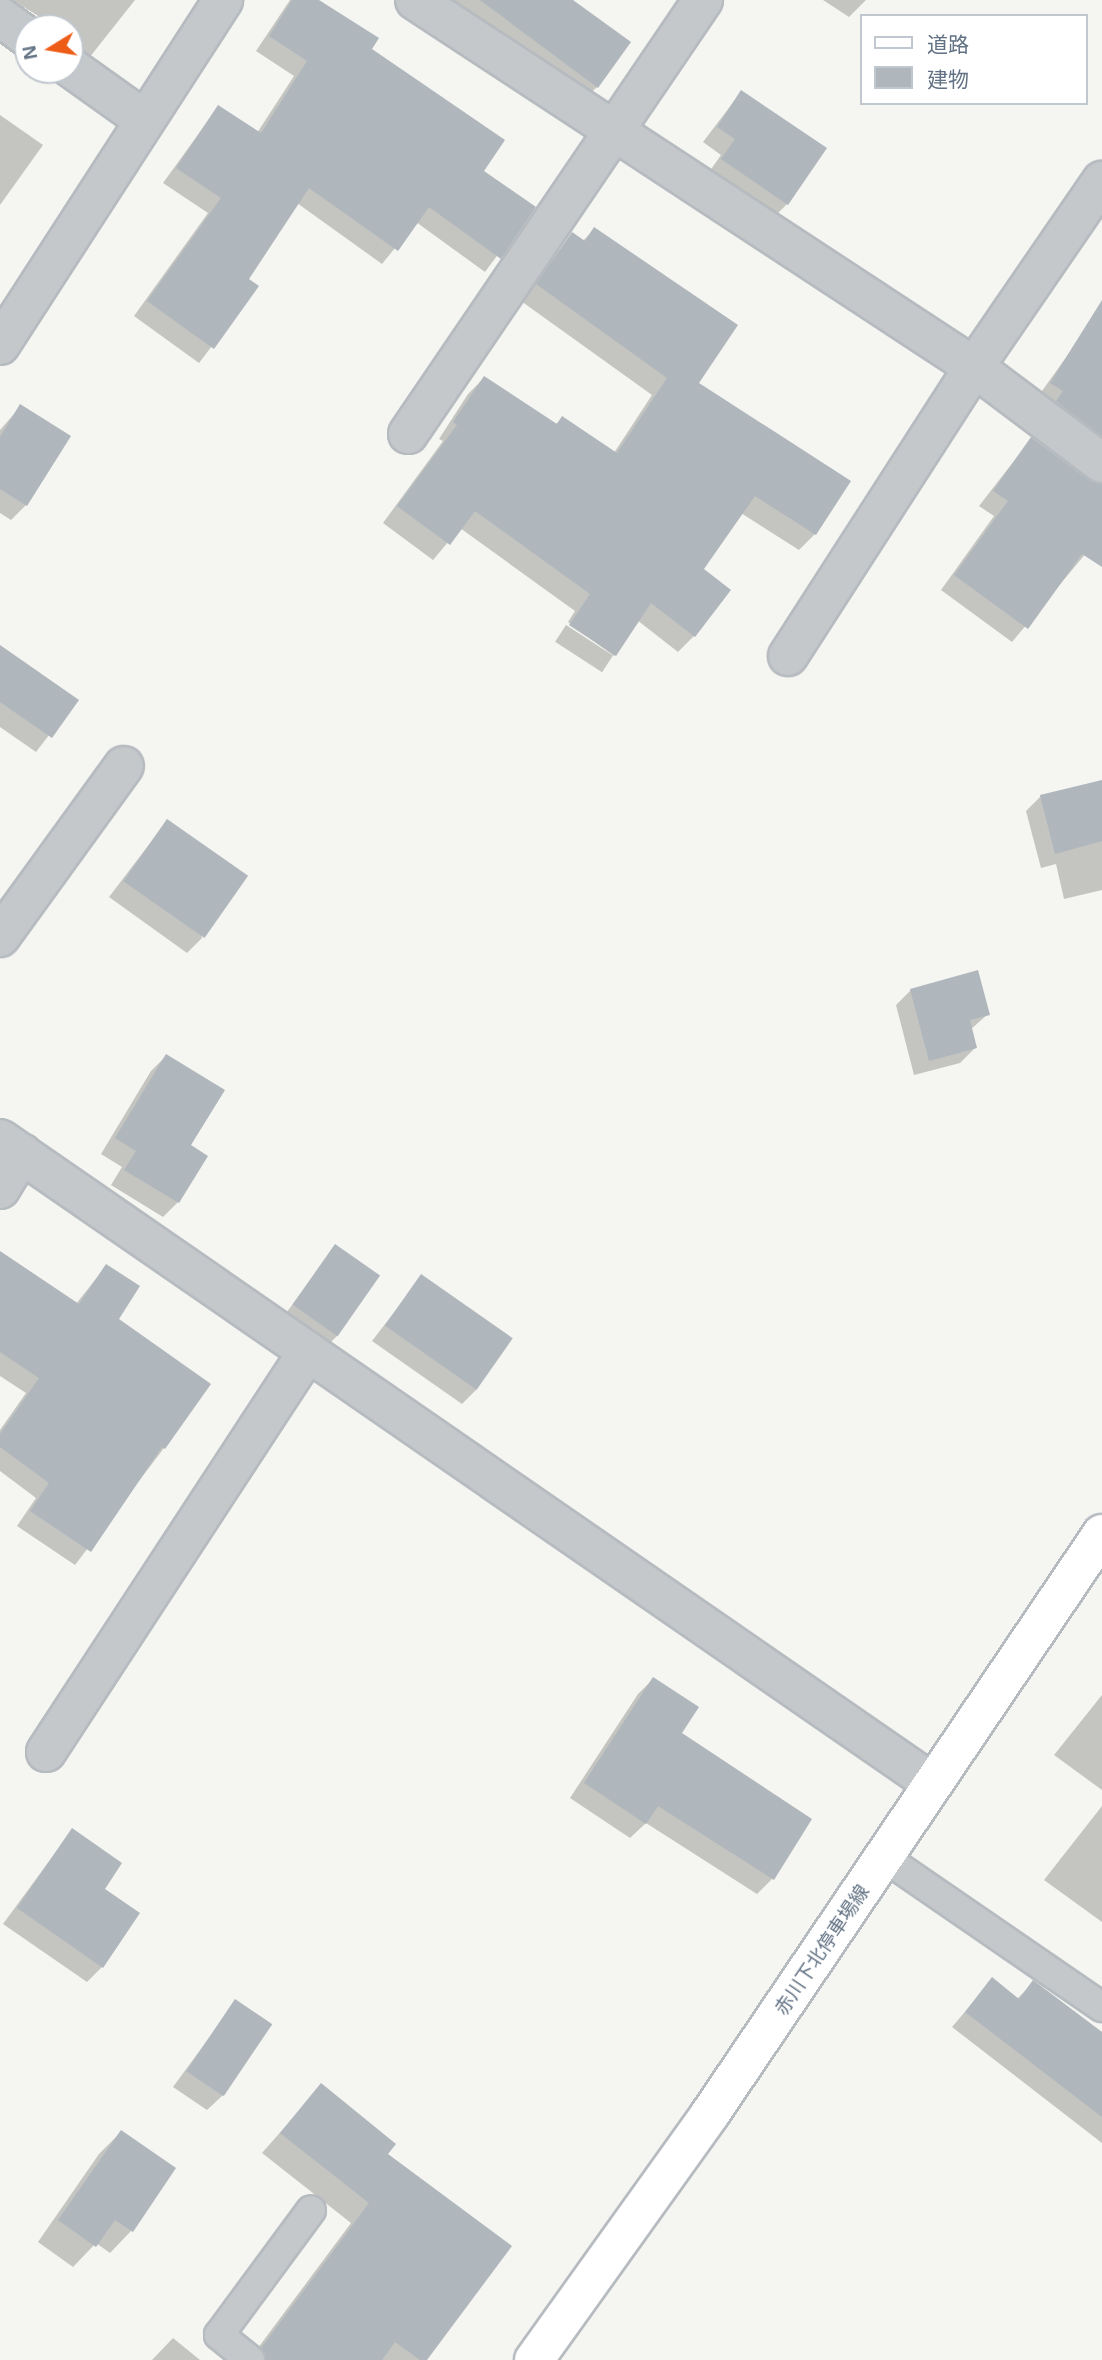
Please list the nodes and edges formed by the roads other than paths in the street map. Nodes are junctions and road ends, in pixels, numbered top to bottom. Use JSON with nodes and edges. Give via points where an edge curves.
{"nodes":[{"id":1,"x":223,"y":0,"type":"edge"},
{"id":2,"x":415,"y":0,"type":"edge"},
{"id":3,"x":703,"y":0,"type":"edge"},
{"id":4,"x":84,"y":77,"type":"edge"},
{"id":5,"x":143,"y":119,"type":"junction"},
{"id":6,"x":615,"y":132,"type":"junction"},
{"id":7,"x":1102,"y":181,"type":"edge"},
{"id":8,"x":0,"y":345,"type":"edge"},
{"id":9,"x":974,"y":367,"type":"junction"},
{"id":10,"x":408,"y":433,"type":"dead end"},
{"id":11,"x":1102,"y":463,"type":"edge"},
{"id":12,"x":788,"y":656,"type":"dead end"},
{"id":13,"x":124,"y":766,"type":"dead end"},
{"id":14,"x":0,"y":937,"type":"edge"},
{"id":15,"x":11,"y":1146,"type":"edge"},
{"id":16,"x":0,"y":1189,"type":"edge"},
{"id":17,"x":307,"y":1353,"type":"junction"},
{"id":18,"x":1102,"y":1534,"type":"edge"},
{"id":19,"x":46,"y":1752,"type":"dead end"},
{"id":20,"x":932,"y":1783,"type":"junction"},
{"id":21,"x":885,"y":1858,"type":"junction"},
{"id":22,"x":1102,"y":2007,"type":"edge"},
{"id":23,"x":311,"y":2210,"type":"dead end"},
{"id":24,"x":250,"y":2360,"type":"edge"},
{"id":25,"x":534,"y":2360,"type":"edge"}],
"edges":[{"from":1,"to":5,"type":"street"},
{"from":2,"to":6,"type":"street"},
{"from":3,"to":6,"type":"street"},
{"from":4,"to":5,"type":"street"},
{"from":5,"to":8,"type":"street"},
{"from":6,"to":9,"type":"street"},
{"from":6,"to":10,"type":"street"},
{"from":7,"to":9,"type":"street"},
{"from":9,"to":11,"type":"street"},
{"from":9,"to":12,"type":"street"},
{"from":13,"to":14,"type":"street"},
{"from":15,"to":16,"type":"street"},
{"from":15,"to":17,"type":"street"},
{"from":17,"to":19,"type":"street"},
{"from":17,"to":20,"type":"street"},
{"from":18,"to":20,"type":"main road","name":"赤川下北停車場線"},
{"from":20,"to":21,"type":"main road","name":"赤川下北停車場線"},
{"from":21,"to":22,"type":"lane"},
{"from":21,"to":25,"type":"main road","name":"赤川下北停車場線"},
{"from":23,"to":24,"type":"lane","via":[[219,2335]]}]}
